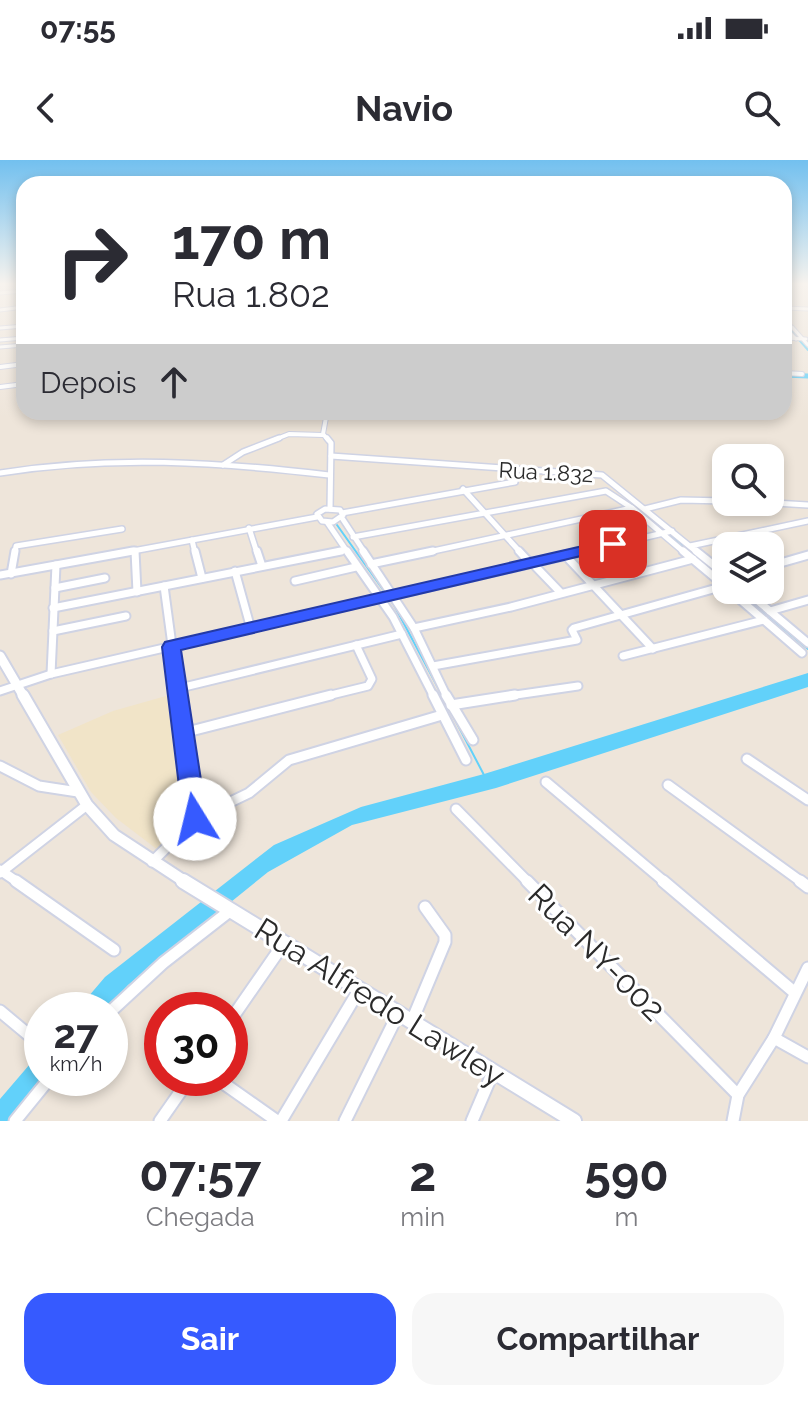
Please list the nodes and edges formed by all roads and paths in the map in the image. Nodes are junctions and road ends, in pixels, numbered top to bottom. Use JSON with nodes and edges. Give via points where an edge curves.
{"nodes":[{"id":1,"x":792,"y":335,"type":"edge"},
{"id":2,"x":792,"y":339,"type":"edge"},
{"id":3,"x":796,"y":339,"type":"junction"},
{"id":4,"x":807,"y":341,"type":"edge"},
{"id":5,"x":792,"y":373,"type":"edge"},
{"id":6,"x":802,"y":374,"type":"dead end"},
{"id":7,"x":326,"y":420,"type":"edge"},
{"id":8,"x":323,"y":435,"type":"junction"},
{"id":9,"x":331,"y":456,"type":"junction"},
{"id":10,"x":223,"y":465,"type":"junction"},
{"id":11,"x":0,"y":473,"type":"edge"},
{"id":12,"x":329,"y":475,"type":"junction"},
{"id":13,"x":515,"y":482,"type":"dead end"},
{"id":14,"x":463,"y":489,"type":"junction"},
{"id":15,"x":712,"y":501,"type":"edge"},
{"id":16,"x":784,"y":504,"type":"edge"},
{"id":17,"x":808,"y":505,"type":"edge"},
{"id":18,"x":632,"y":508,"type":"junction"},
{"id":19,"x":330,"y":509,"type":"junction"},
{"id":20,"x":645,"y":509,"type":"junction"},
{"id":21,"x":483,"y":512,"type":"junction"},
{"id":22,"x":342,"y":515,"type":"junction"},
{"id":23,"x":317,"y":517,"type":"junction"},
{"id":24,"x":808,"y":521,"type":"edge"},
{"id":25,"x":327,"y":522,"type":"junction"},
{"id":26,"x":249,"y":528,"type":"junction"},
{"id":27,"x":122,"y":529,"type":"dead end"},
{"id":28,"x":672,"y":531,"type":"junction"},
{"id":29,"x":661,"y":533,"type":"junction"},
{"id":30,"x":503,"y":536,"type":"junction"},
{"id":31,"x":353,"y":537,"type":"junction"},
{"id":32,"x":192,"y":540,"type":"junction"},
{"id":33,"x":690,"y":546,"type":"junction"},
{"id":34,"x":345,"y":550,"type":"junction"},
{"id":35,"x":135,"y":551,"type":"junction"},
{"id":36,"x":565,"y":555,"type":"junction"},
{"id":37,"x":808,"y":555,"type":"edge"},
{"id":38,"x":693,"y":559,"type":"junction"},
{"id":39,"x":784,"y":562,"type":"edge"},
{"id":40,"x":371,"y":564,"type":"junction"},
{"id":41,"x":712,"y":564,"type":"edge"},
{"id":42,"x":56,"y":565,"type":"junction"},
{"id":43,"x":533,"y":565,"type":"junction"},
{"id":44,"x":262,"y":566,"type":"junction"},
{"id":45,"x":356,"y":567,"type":"junction"},
{"id":46,"x":235,"y":571,"type":"junction"},
{"id":47,"x":11,"y":574,"type":"junction"},
{"id":48,"x":0,"y":575,"type":"edge"},
{"id":49,"x":712,"y":576,"type":"edge"},
{"id":50,"x":105,"y":578,"type":"dead end"},
{"id":51,"x":202,"y":578,"type":"junction"},
{"id":52,"x":295,"y":581,"type":"dead end"},
{"id":53,"x":591,"y":584,"type":"junction"},
{"id":54,"x":164,"y":586,"type":"junction"},
{"id":55,"x":55,"y":588,"type":"junction"},
{"id":56,"x":137,"y":592,"type":"junction"},
{"id":57,"x":712,"y":592,"type":"edge"},
{"id":58,"x":561,"y":593,"type":"junction"},
{"id":59,"x":393,"y":595,"type":"junction"},
{"id":60,"x":381,"y":598,"type":"junction"},
{"id":61,"x":808,"y":600,"type":"edge"},
{"id":62,"x":745,"y":604,"type":"edge"},
{"id":63,"x":762,"y":604,"type":"edge"},
{"id":64,"x":53,"y":608,"type":"junction"},
{"id":65,"x":770,"y":611,"type":"junction"},
{"id":66,"x":622,"y":615,"type":"junction"},
{"id":67,"x":126,"y":616,"type":"dead end"},
{"id":68,"x":764,"y":620,"type":"junction"},
{"id":69,"x":414,"y":628,"type":"junction"},
{"id":70,"x":251,"y":629,"type":"junction"},
{"id":71,"x":53,"y":631,"type":"junction"},
{"id":72,"x":402,"y":634,"type":"junction"},
{"id":73,"x":808,"y":643,"type":"edge"},
{"id":74,"x":356,"y":645,"type":"junction"},
{"id":75,"x":172,"y":647,"type":"junction"},
{"id":76,"x":653,"y":649,"type":"junction"},
{"id":77,"x":802,"y":653,"type":"dead end"},
{"id":78,"x":0,"y":656,"type":"edge"},
{"id":79,"x":623,"y":656,"type":"dead end"},
{"id":80,"x":433,"y":666,"type":"junction"},
{"id":81,"x":51,"y":674,"type":"junction"},
{"id":82,"x":16,"y":685,"type":"junction"},
{"id":83,"x":578,"y":686,"type":"dead end"},
{"id":84,"x":176,"y":689,"type":"junction"},
{"id":85,"x":0,"y":691,"type":"edge"},
{"id":86,"x":451,"y":705,"type":"junction"},
{"id":87,"x":442,"y":715,"type":"junction"},
{"id":88,"x":183,"y":733,"type":"junction"},
{"id":89,"x":473,"y":740,"type":"dead end"},
{"id":90,"x":747,"y":759,"type":"dead end"},
{"id":91,"x":466,"y":760,"type":"dead end"},
{"id":92,"x":0,"y":766,"type":"edge"},
{"id":93,"x":546,"y":782,"type":"dead end"},
{"id":94,"x":668,"y":785,"type":"dead end"},
{"id":95,"x":78,"y":792,"type":"junction"},
{"id":96,"x":808,"y":800,"type":"edge"},
{"id":97,"x":87,"y":805,"type":"junction"},
{"id":98,"x":456,"y":809,"type":"dead end"},
{"id":99,"x":195,"y":819,"type":"junction"},
{"id":100,"x":152,"y":862,"type":"junction"},
{"id":101,"x":1,"y":871,"type":"edge"},
{"id":102,"x":808,"y":887,"type":"edge"},
{"id":103,"x":425,"y":907,"type":"dead end"},
{"id":104,"x":229,"y":909,"type":"junction"},
{"id":105,"x":284,"y":943,"type":"junction"},
{"id":106,"x":114,"y":950,"type":"dead end"},
{"id":107,"x":808,"y":968,"type":"edge"},
{"id":108,"x":359,"y":990,"type":"junction"},
{"id":109,"x":794,"y":992,"type":"junction"},
{"id":110,"x":128,"y":995,"type":"edge"},
{"id":111,"x":248,"y":995,"type":"edge"},
{"id":112,"x":0,"y":1011,"type":"edge"},
{"id":113,"x":405,"y":1017,"type":"junction"},
{"id":114,"x":24,"y":1031,"type":"edge"},
{"id":115,"x":774,"y":1038,"type":"junction"},
{"id":116,"x":808,"y":1057,"type":"edge"},
{"id":117,"x":493,"y":1072,"type":"junction"},
{"id":118,"x":738,"y":1095,"type":"junction"},
{"id":119,"x":35,"y":1096,"type":"edge"},
{"id":120,"x":177,"y":1096,"type":"edge"},
{"id":121,"x":242,"y":1096,"type":"edge"},
{"id":122,"x":15,"y":1121,"type":"edge"},
{"id":123,"x":160,"y":1121,"type":"edge"},
{"id":124,"x":279,"y":1121,"type":"edge"},
{"id":125,"x":345,"y":1121,"type":"edge"},
{"id":126,"x":472,"y":1121,"type":"edge"},
{"id":127,"x":574,"y":1121,"type":"edge"},
{"id":128,"x":733,"y":1121,"type":"edge"}],
"edges":[{"from":1,"to":3,"type":"street"},
{"from":2,"to":3,"type":"street"},
{"from":3,"to":4,"type":"street"},
{"from":5,"to":6,"type":"street"},
{"from":7,"to":8,"type":"street"},
{"from":8,"to":9,"type":"street","via":[[331,443]]},
{"from":8,"to":10,"type":"street","via":[[289,434]]},
{"from":9,"to":12,"type":"street"},
{"from":9,"to":20,"type":"street","name":"Rua 1.832","via":[[595,474],[610,479]]},
{"from":10,"to":11,"type":"street","via":[[87,460]]},
{"from":10,"to":12,"type":"street"},
{"from":12,"to":19,"type":"street"},
{"from":13,"to":14,"type":"street"},
{"from":14,"to":21,"type":"street"},
{"from":14,"to":22,"type":"street"},
{"from":15,"to":20,"type":"street","via":[[681,500]]},
{"from":16,"to":17,"type":"street"},
{"from":18,"to":21,"type":"street","via":[[606,491]]},
{"from":18,"to":29,"type":"street"},
{"from":18,"to":30,"type":"street"},
{"from":19,"to":22,"type":"street"},
{"from":19,"to":23,"type":"street"},
{"from":20,"to":28,"type":"street","name":"Rua 1.832"},
{"from":21,"to":30,"type":"street"},
{"from":21,"to":31,"type":"street"},
{"from":22,"to":25,"type":"street"},
{"from":22,"to":31,"type":"street"},
{"from":23,"to":25,"type":"street"},
{"from":23,"to":26,"type":"street"},
{"from":24,"to":33,"type":"street"},
{"from":25,"to":34,"type":"street"},
{"from":26,"to":32,"type":"street"},
{"from":26,"to":44,"type":"street"},
{"from":27,"to":47,"type":"street","via":[[16,546]]},
{"from":28,"to":29,"type":"street"},
{"from":28,"to":33,"type":"street","name":"Rua 1.832"},
{"from":29,"to":36,"type":"street"},
{"from":29,"to":38,"type":"street"},
{"from":30,"to":40,"type":"street"},
{"from":30,"to":43,"type":"street"},
{"from":31,"to":40,"type":"street"},
{"from":32,"to":35,"type":"street"},
{"from":32,"to":51,"type":"street"},
{"from":33,"to":41,"type":"street","name":"Rua 1.832"},
{"from":34,"to":44,"type":"street"},
{"from":34,"to":45,"type":"street"},
{"from":35,"to":42,"type":"street"},
{"from":35,"to":56,"type":"street"},
{"from":36,"to":43,"type":"street"},
{"from":36,"to":53,"type":"street"},
{"from":37,"to":39,"type":"street"},
{"from":38,"to":49,"type":"street"},
{"from":38,"to":53,"type":"street"},
{"from":40,"to":59,"type":"street"},
{"from":42,"to":47,"type":"street"},
{"from":42,"to":55,"type":"street"},
{"from":43,"to":58,"type":"street"},
{"from":43,"to":59,"type":"street"},
{"from":44,"to":46,"type":"street"},
{"from":45,"to":52,"type":"street"},
{"from":45,"to":60,"type":"street"},
{"from":46,"to":51,"type":"street"},
{"from":46,"to":70,"type":"street"},
{"from":47,"to":48,"type":"street"},
{"from":50,"to":55,"type":"street"},
{"from":51,"to":54,"type":"street"},
{"from":53,"to":58,"type":"street"},
{"from":53,"to":66,"type":"street"},
{"from":54,"to":56,"type":"street"},
{"from":54,"to":75,"type":"street"},
{"from":55,"to":64,"type":"street"},
{"from":56,"to":64,"type":"street"},
{"from":57,"to":66,"type":"street"},
{"from":58,"to":69,"type":"street"},
{"from":59,"to":60,"type":"street"},
{"from":59,"to":69,"type":"street"},
{"from":60,"to":70,"type":"street"},
{"from":60,"to":72,"type":"street"},
{"from":61,"to":65,"type":"street"},
{"from":62,"to":68,"type":"street"},
{"from":63,"to":65,"type":"street"},
{"from":64,"to":71,"type":"street"},
{"from":65,"to":73,"type":"street"},
{"from":66,"to":76,"type":"street"},
{"from":66,"to":80,"type":"street","via":[[574,628],[577,640]]},
{"from":67,"to":71,"type":"street"},
{"from":68,"to":76,"type":"street"},
{"from":68,"to":77,"type":"street"},
{"from":69,"to":80,"type":"street"},
{"from":70,"to":75,"type":"street"},
{"from":71,"to":81,"type":"street"},
{"from":72,"to":74,"type":"street"},
{"from":72,"to":87,"type":"street"},
{"from":74,"to":84,"type":"street"},
{"from":74,"to":88,"type":"street","via":[[372,679],[368,686]]},
{"from":75,"to":81,"type":"street"},
{"from":75,"to":84,"type":"street"},
{"from":76,"to":79,"type":"street"},
{"from":78,"to":82,"type":"street","name":"Rua Alfredo Lawley"},
{"from":80,"to":86,"type":"street"},
{"from":81,"to":82,"type":"street"},
{"from":82,"to":85,"type":"street"},
{"from":82,"to":95,"type":"street","name":"Rua Alfredo Lawley"},
{"from":83,"to":86,"type":"street"},
{"from":84,"to":88,"type":"street"},
{"from":86,"to":89,"type":"street"},
{"from":87,"to":91,"type":"street"},
{"from":87,"to":99,"type":"street","via":[[289,760],[249,793]]},
{"from":88,"to":99,"type":"street"},
{"from":90,"to":96,"type":"street"},
{"from":92,"to":95,"type":"street","via":[[39,786]]},
{"from":93,"to":109,"type":"street"},
{"from":94,"to":102,"type":"street"},
{"from":95,"to":97,"type":"street","name":"Rua Alfredo Lawley"},
{"from":97,"to":100,"type":"street","name":"Rua Alfredo Lawley","via":[[114,835]]},
{"from":97,"to":101,"type":"street"},
{"from":98,"to":118,"type":"street","name":"Rua NY-002"},
{"from":99,"to":100,"type":"street"},
{"from":100,"to":104,"type":"street","name":"Rua Alfredo Lawley"},
{"from":101,"to":106,"type":"street"},
{"from":103,"to":113,"type":"street","via":[[445,942]]},
{"from":104,"to":105,"type":"street","name":"Rua Alfredo Lawley"},
{"from":104,"to":110,"type":"street"},
{"from":105,"to":108,"type":"street","name":"Rua Alfredo Lawley"},
{"from":105,"to":111,"type":"street"},
{"from":107,"to":109,"type":"street"},
{"from":108,"to":113,"type":"street","name":"Rua Alfredo Lawley"},
{"from":108,"to":124,"type":"street"},
{"from":109,"to":115,"type":"street"},
{"from":112,"to":114,"type":"street"},
{"from":113,"to":117,"type":"street","name":"Rua Alfredo Lawley"},
{"from":113,"to":125,"type":"street"},
{"from":115,"to":116,"type":"street"},
{"from":115,"to":118,"type":"street"},
{"from":117,"to":126,"type":"street"},
{"from":117,"to":127,"type":"street","name":"Rua Alfredo Lawley"},
{"from":118,"to":128,"type":"street"},
{"from":119,"to":122,"type":"street"},
{"from":120,"to":123,"type":"street"},
{"from":121,"to":124,"type":"street"}]}
